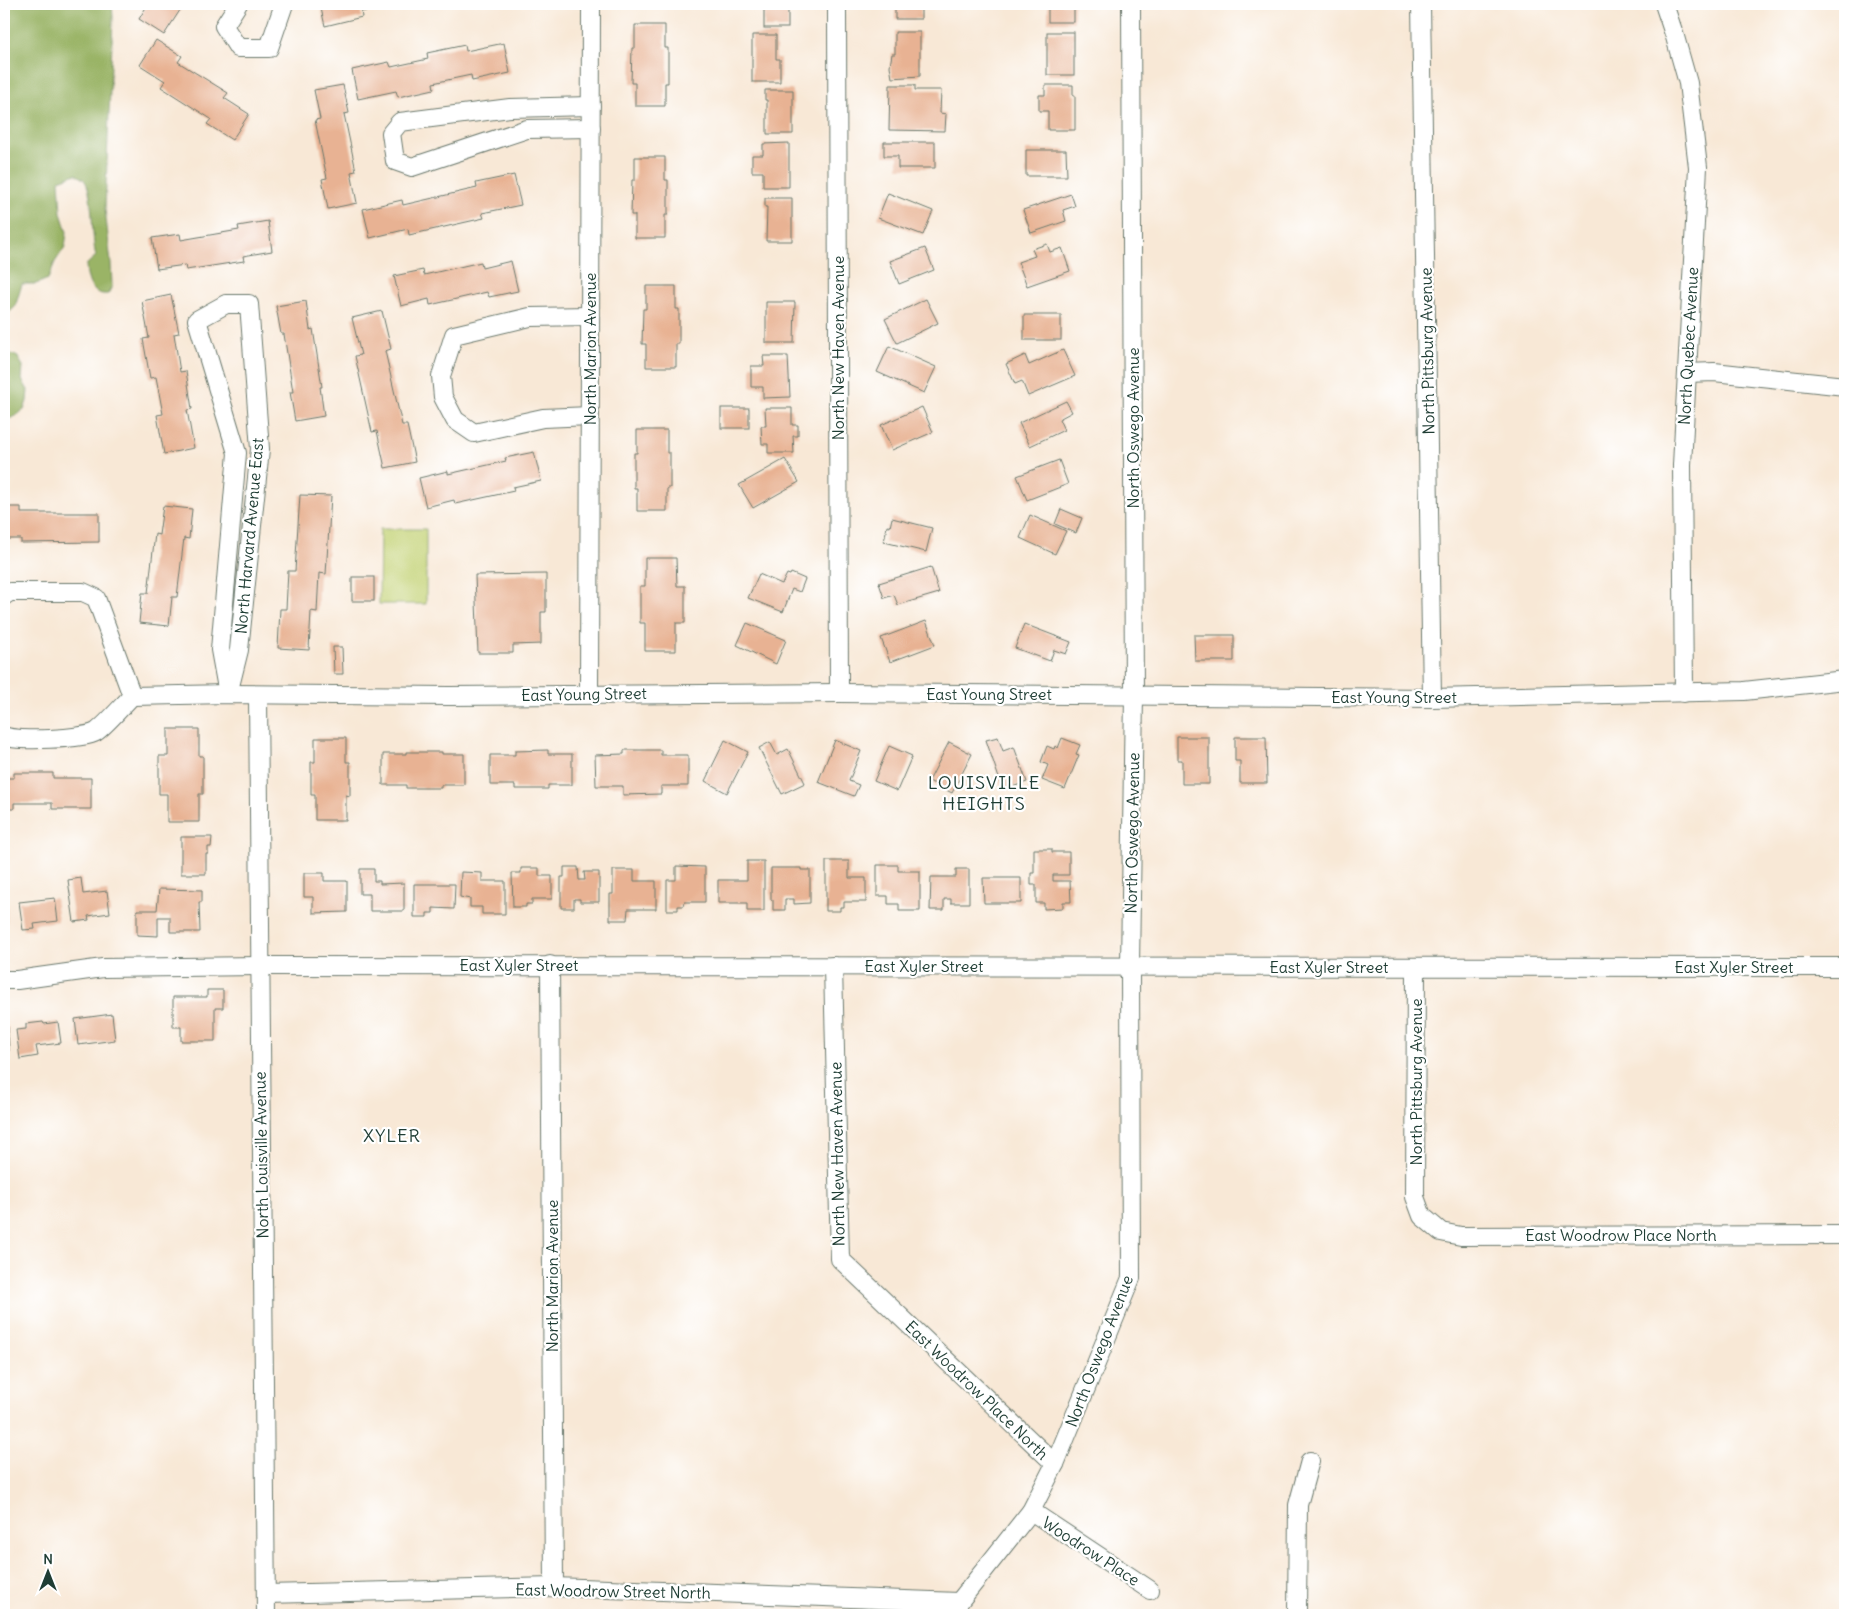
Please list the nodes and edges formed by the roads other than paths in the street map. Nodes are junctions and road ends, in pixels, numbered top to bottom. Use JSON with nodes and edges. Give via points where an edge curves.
{"nodes":[{"id":1,"x":238,"y":4,"type":"edge"},
{"id":2,"x":284,"y":4,"type":"edge"},
{"id":3,"x":591,"y":4,"type":"edge"},
{"id":4,"x":837,"y":4,"type":"edge"},
{"id":5,"x":1131,"y":4,"type":"edge"},
{"id":6,"x":1421,"y":4,"type":"edge"},
{"id":7,"x":1664,"y":4,"type":"edge"},
{"id":8,"x":591,"y":106,"type":"junction"},
{"id":9,"x":591,"y":128,"type":"junction"},
{"id":10,"x":590,"y":316,"type":"junction"},
{"id":11,"x":1687,"y":373,"type":"junction"},
{"id":12,"x":1845,"y":386,"type":"edge"},
{"id":13,"x":590,"y":416,"type":"junction"},
{"id":14,"x":4,"y":596,"type":"edge"},
{"id":15,"x":1845,"y":680,"type":"edge"},
{"id":16,"x":839,"y":692,"type":"junction"},
{"id":17,"x":1684,"y":693,"type":"junction"},
{"id":18,"x":228,"y":694,"type":"junction"},
{"id":19,"x":589,"y":694,"type":"junction"},
{"id":20,"x":1134,"y":695,"type":"junction"},
{"id":21,"x":132,"y":696,"type":"junction"},
{"id":22,"x":258,"y":696,"type":"junction"},
{"id":23,"x":1432,"y":698,"type":"junction"},
{"id":24,"x":4,"y":736,"type":"edge"},
{"id":25,"x":550,"y":965,"type":"junction"},
{"id":26,"x":259,"y":966,"type":"junction"},
{"id":27,"x":833,"y":966,"type":"junction"},
{"id":28,"x":1130,"y":966,"type":"junction"},
{"id":29,"x":1845,"y":966,"type":"edge"},
{"id":30,"x":1416,"y":967,"type":"junction"},
{"id":31,"x":4,"y":980,"type":"edge"},
{"id":32,"x":1415,"y":1198,"type":"joint"},
{"id":33,"x":1845,"y":1234,"type":"edge"},
{"id":34,"x":900,"y":1316,"type":"joint"},
{"id":35,"x":1310,"y":1461,"type":"dead end"},
{"id":36,"x":1055,"y":1464,"type":"junction"},
{"id":37,"x":1031,"y":1511,"type":"junction"},
{"id":38,"x":554,"y":1587,"type":"junction"},
{"id":39,"x":1150,"y":1590,"type":"dead end"},
{"id":40,"x":266,"y":1594,"type":"junction"},
{"id":41,"x":957,"y":1609,"type":"edge"},
{"id":42,"x":266,"y":1615,"type":"edge"},
{"id":43,"x":1297,"y":1615,"type":"edge"}],
"edges":[{"from":1,"to":2,"type":"street","via":[[224,26],[238,48],[269,48]]},
{"from":3,"to":8,"type":"street","name":"North Marion Avenue"},
{"from":4,"to":16,"type":"street","name":"North New Haven Avenue"},
{"from":5,"to":20,"type":"street","name":"North Oswego Avenue"},
{"from":6,"to":23,"type":"street","name":"North Pittsburg Avenue"},
{"from":7,"to":11,"type":"street","name":"North Quebec Avenue","via":[[1688,83],[1698,167]]},
{"from":8,"to":9,"type":"street","name":"North Marion Avenue"},
{"from":8,"to":9,"type":"street","via":[[510,108],[400,122],[390,133],[395,161],[412,167],[527,129]]},
{"from":9,"to":10,"type":"street","name":"North Marion Avenue"},
{"from":10,"to":13,"type":"street","name":"North Marion Avenue"},
{"from":10,"to":13,"type":"street","via":[[530,317],[454,335],[441,376],[443,397],[455,420],[474,433],[543,418]]},
{"from":11,"to":12,"type":"street","via":[[1714,372]]},
{"from":11,"to":17,"type":"street","name":"North Quebec Avenue","via":[[1682,465]]},
{"from":13,"to":19,"type":"street","name":"North Marion Avenue"},
{"from":14,"to":21,"type":"street","via":[[10,592],[83,592],[96,598]]},
{"from":15,"to":17,"type":"street","name":"East Young Street","via":[[1744,691]]},
{"from":16,"to":19,"type":"street","name":"East Young Street"},
{"from":16,"to":20,"type":"street","name":"East Young Street"},
{"from":17,"to":23,"type":"street","name":"East Young Street"},
{"from":18,"to":18,"type":"street","name":"North Harvard Avenue East","via":[[240,650],[260,450],[249,304],[226,304],[197,320],[237,453],[220,650]]},
{"from":18,"to":21,"type":"street","name":"East Young Street"},
{"from":18,"to":22,"type":"street","name":"East Young Street"},
{"from":19,"to":22,"type":"street","name":"East Young Street"},
{"from":20,"to":23,"type":"street","name":"East Young Street"},
{"from":20,"to":28,"type":"street","name":"North Oswego Avenue"},
{"from":21,"to":24,"type":"street","via":[[96,732],[79,737],[26,739]]},
{"from":22,"to":26,"type":"street","name":"North Louisville Avenue"},
{"from":25,"to":26,"type":"street","name":"East Xyler Street"},
{"from":25,"to":27,"type":"street","name":"East Xyler Street"},
{"from":25,"to":38,"type":"street","name":"North Marion Avenue"},
{"from":26,"to":31,"type":"street","name":"East Xyler Street","via":[[103,968]]},
{"from":26,"to":40,"type":"street","name":"North Louisville Avenue"},
{"from":27,"to":28,"type":"street","name":"East Xyler Street"},
{"from":27,"to":34,"type":"street","name":"North New Haven Avenue","via":[[840,1259]]},
{"from":28,"to":30,"type":"street","name":"East Xyler Street"},
{"from":28,"to":36,"type":"street","name":"North Oswego Avenue","via":[[1131,1278]]},
{"from":29,"to":30,"type":"street","name":"East Xyler Street"},
{"from":30,"to":32,"type":"street","name":"North Pittsburg Avenue"},
{"from":32,"to":33,"type":"street","name":"East Woodrow Place North","via":[[1422,1216],[1441,1232],[1461,1236]]},
{"from":34,"to":36,"type":"street","name":"East Woodrow Place North"},
{"from":35,"to":43,"type":"street","via":[[1298,1505]]},
{"from":36,"to":37,"type":"street","name":"North Oswego Avenue"},
{"from":37,"to":39,"type":"street","name":"Woodrow Place"},
{"from":37,"to":41,"type":"street","name":"North Oswego Avenue"},
{"from":38,"to":40,"type":"street","name":"East Woodrow Street North"},
{"from":38,"to":41,"type":"street","name":"East Woodrow Street North"},
{"from":40,"to":42,"type":"street","name":"North Louisville Avenue"}]}
